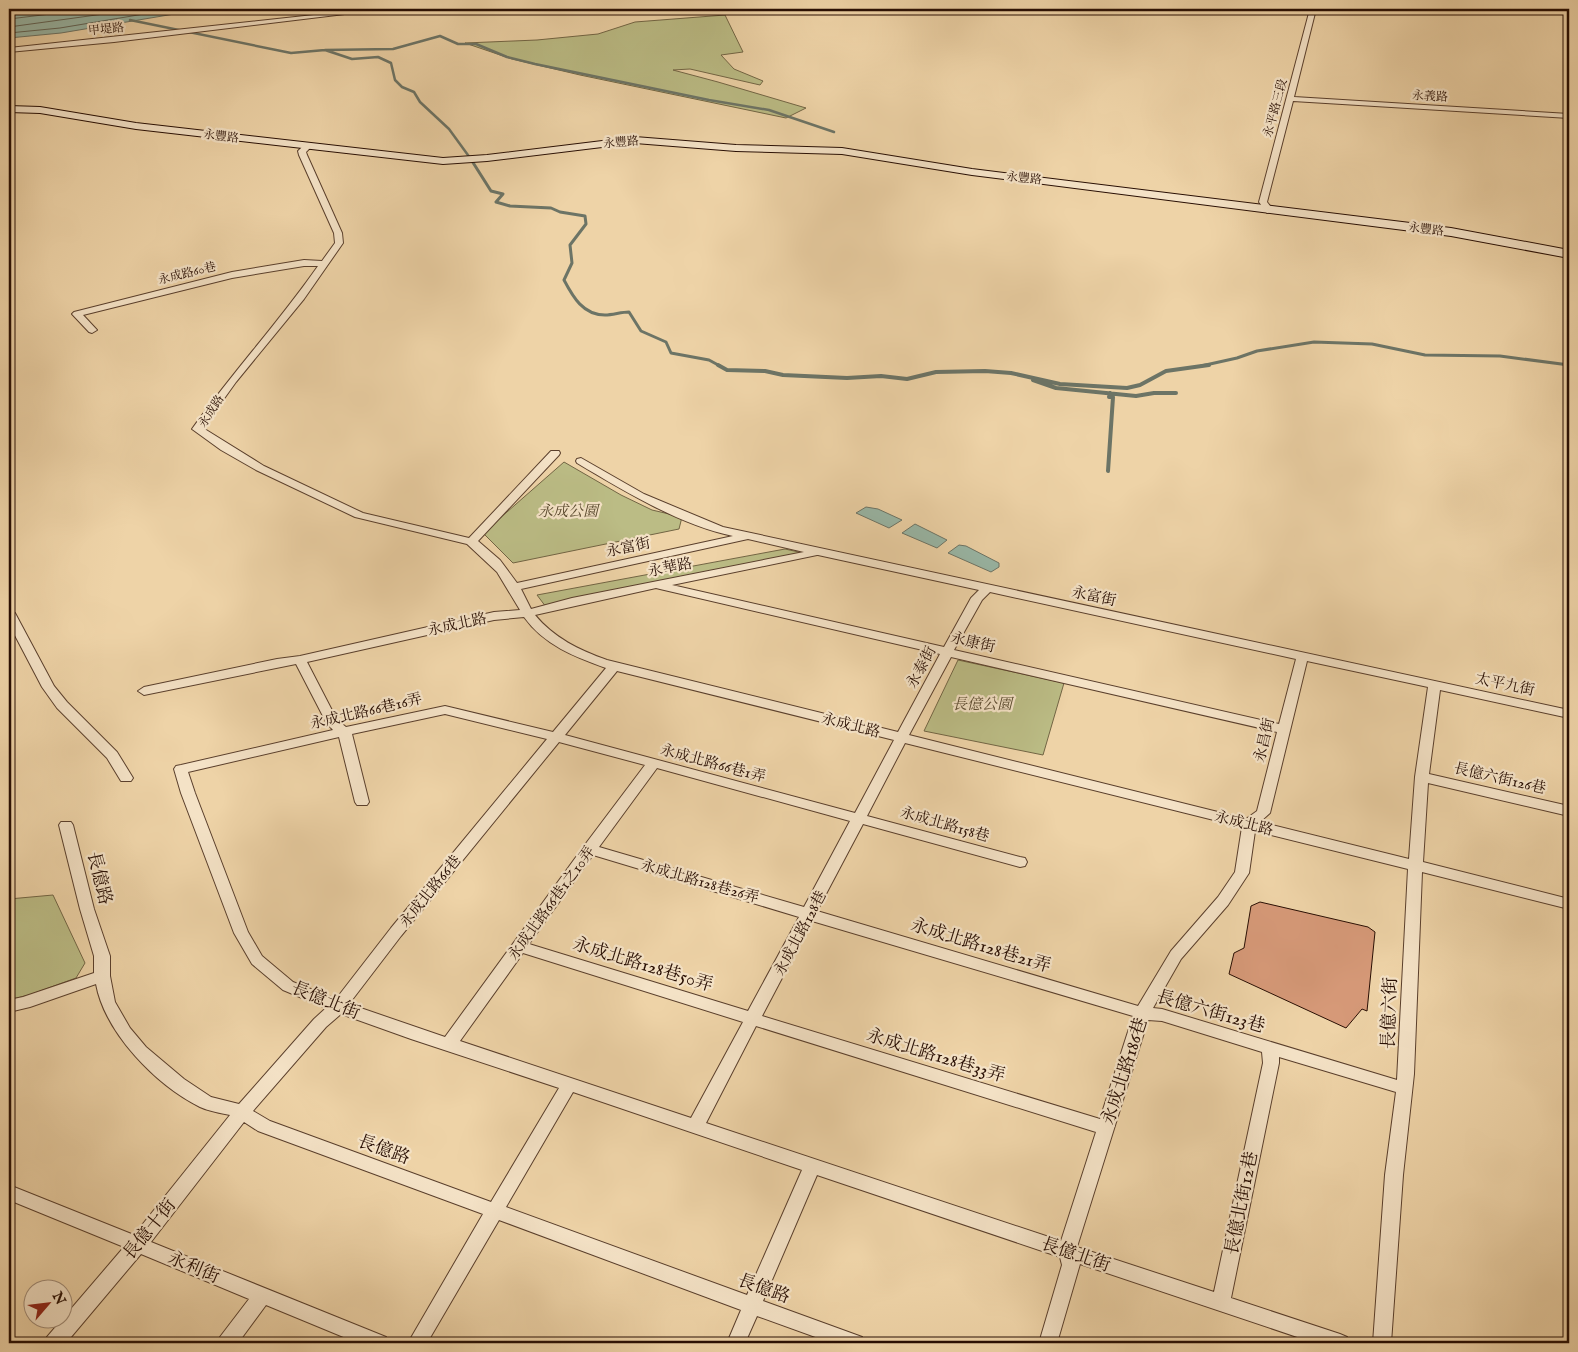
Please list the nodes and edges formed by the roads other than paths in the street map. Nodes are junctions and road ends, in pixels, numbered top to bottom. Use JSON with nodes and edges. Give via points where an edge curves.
{"nodes":[{"id":1,"x":383,"y":9,"type":"edge"},
{"id":2,"x":1313,"y":9,"type":"edge"},
{"id":3,"x":9,"y":50,"type":"edge"},
{"id":4,"x":1290,"y":99,"type":"junction"},
{"id":5,"x":9,"y":109,"type":"edge"},
{"id":6,"x":1569,"y":116,"type":"edge"},
{"id":7,"x":308,"y":146,"type":"junction"},
{"id":8,"x":1270,"y":211,"type":"junction"},
{"id":9,"x":1569,"y":254,"type":"edge"},
{"id":10,"x":326,"y":264,"type":"junction"},
{"id":11,"x":92,"y":330,"type":"dead end"},
{"id":12,"x":556,"y":453,"type":"dead end"},
{"id":13,"x":581,"y":461,"type":"dead end"},
{"id":14,"x":748,"y":536,"type":"junction"},
{"id":15,"x":471,"y":542,"type":"junction"},
{"id":16,"x":818,"y":552,"type":"junction"},
{"id":17,"x":655,"y":585,"type":"junction"},
{"id":18,"x":514,"y":587,"type":"junction"},
{"id":19,"x":987,"y":588,"type":"junction"},
{"id":20,"x":9,"y":613,"type":"edge"},
{"id":21,"x":528,"y":613,"type":"junction"},
{"id":22,"x":947,"y":652,"type":"junction"},
{"id":23,"x":1302,"y":658,"type":"junction"},
{"id":24,"x":300,"y":660,"type":"junction"},
{"id":25,"x":614,"y":666,"type":"junction"},
{"id":26,"x":1435,"y":685,"type":"junction"},
{"id":27,"x":144,"y":691,"type":"dead end"},
{"id":28,"x":1569,"y":714,"type":"edge"},
{"id":29,"x":1283,"y":729,"type":"junction"},
{"id":30,"x":345,"y":733,"type":"junction"},
{"id":31,"x":557,"y":737,"type":"junction"},
{"id":32,"x":902,"y":738,"type":"junction"},
{"id":33,"x":654,"y":763,"type":"junction"},
{"id":34,"x":181,"y":769,"type":"joint"},
{"id":35,"x":1422,"y":777,"type":"junction"},
{"id":36,"x":126,"y":778,"type":"dead end"},
{"id":37,"x":362,"y":802,"type":"dead end"},
{"id":38,"x":1569,"y":811,"type":"edge"},
{"id":39,"x":861,"y":818,"type":"junction"},
{"id":40,"x":1249,"y":824,"type":"junction"},
{"id":41,"x":66,"y":825,"type":"dead end"},
{"id":42,"x":590,"y":849,"type":"junction"},
{"id":43,"x":1020,"y":862,"type":"dead end"},
{"id":44,"x":1416,"y":865,"type":"junction"},
{"id":45,"x":1569,"y":904,"type":"edge"},
{"id":46,"x":810,"y":913,"type":"junction"},
{"id":47,"x":520,"y":947,"type":"junction"},
{"id":48,"x":102,"y":976,"type":"junction"},
{"id":49,"x":9,"y":1006,"type":"edge"},
{"id":50,"x":339,"y":1006,"type":"junction"},
{"id":51,"x":1142,"y":1013,"type":"junction"},
{"id":52,"x":754,"y":1019,"type":"junction"},
{"id":53,"x":449,"y":1044,"type":"junction"},
{"id":54,"x":1270,"y":1048,"type":"junction"},
{"id":55,"x":569,"y":1084,"type":"junction"},
{"id":56,"x":1403,"y":1088,"type":"junction"},
{"id":57,"x":1262,"y":1102,"type":"joint"},
{"id":58,"x":242,"y":1112,"type":"junction"},
{"id":59,"x":695,"y":1127,"type":"junction"},
{"id":60,"x":1106,"y":1128,"type":"junction"},
{"id":61,"x":812,"y":1166,"type":"junction"},
{"id":62,"x":9,"y":1192,"type":"edge"},
{"id":63,"x":496,"y":1211,"type":"junction"},
{"id":64,"x":138,"y":1244,"type":"junction"},
{"id":65,"x":1067,"y":1251,"type":"junction"},
{"id":66,"x":262,"y":1296,"type":"junction"},
{"id":67,"x":1221,"y":1303,"type":"junction"},
{"id":68,"x":753,"y":1305,"type":"junction"},
{"id":69,"x":54,"y":1343,"type":"edge"},
{"id":70,"x":227,"y":1343,"type":"edge"},
{"id":71,"x":379,"y":1343,"type":"edge"},
{"id":72,"x":417,"y":1343,"type":"edge"},
{"id":73,"x":736,"y":1343,"type":"edge"},
{"id":74,"x":855,"y":1343,"type":"edge"},
{"id":75,"x":1048,"y":1343,"type":"edge"},
{"id":76,"x":1340,"y":1343,"type":"edge"},
{"id":77,"x":1382,"y":1343,"type":"edge"}],
"edges":[{"from":1,"to":3,"type":"street","name":"甲堤路"},
{"from":2,"to":4,"type":"street","name":"永平路三段"},
{"from":4,"to":6,"type":"street","name":"永義路"},
{"from":4,"to":8,"type":"street","name":"永平路三段","via":[[1263,202]]},
{"from":5,"to":7,"type":"street","name":"永豐路","via":[[40,110],[119,124]]},
{"from":7,"to":8,"type":"street","name":"永豐路","via":[[431,160],[470,160],[635,140],[736,148],[834,150],[972,172],[1083,184]]},
{"from":7,"to":10,"type":"street","name":"永成路","via":[[302,151],[303,155],[339,238]]},
{"from":8,"to":9,"type":"street","name":"永豐路","via":[[1450,232]]},
{"from":10,"to":11,"type":"street","name":"永成路60巷","via":[[304,263],[232,275],[77,314]]},
{"from":10,"to":15,"type":"street","name":"永成路","via":[[232,380],[197,429],[268,472],[359,515]]},
{"from":12,"to":15,"type":"street"},
{"from":13,"to":14,"type":"street","name":"永富街","via":[[618,484],[671,510],[711,527]]},
{"from":14,"to":16,"type":"street","name":"永富街"},
{"from":14,"to":18,"type":"street","name":"永富街"},
{"from":15,"to":18,"type":"street","name":"永成路","via":[[502,570]]},
{"from":16,"to":17,"type":"street","name":"永華路"},
{"from":16,"to":19,"type":"street","name":"永富街"},
{"from":17,"to":21,"type":"street","name":"永華路"},
{"from":17,"to":22,"type":"street","name":"永康街"},
{"from":18,"to":21,"type":"street","name":"永成路"},
{"from":19,"to":22,"type":"street","name":"永泰街","via":[[977,598]]},
{"from":19,"to":23,"type":"street","name":"永富街"},
{"from":20,"to":36,"type":"street","via":[[48,687],[112,755]]},
{"from":21,"to":24,"type":"street","name":"永成北路","via":[[494,616]]},
{"from":21,"to":25,"type":"street","name":"永成北路","via":[[554,641],[570,651]]},
{"from":22,"to":29,"type":"street","name":"永康街"},
{"from":22,"to":32,"type":"street","name":"永泰街"},
{"from":23,"to":26,"type":"street","name":"永富街"},
{"from":23,"to":29,"type":"street","name":"永昌街"},
{"from":24,"to":27,"type":"street","name":"永成北路"},
{"from":24,"to":30,"type":"street","via":[[332,722]]},
{"from":25,"to":31,"type":"street","name":"永成北路66巷"},
{"from":25,"to":32,"type":"street","name":"永成北路"},
{"from":26,"to":28,"type":"street","name":"太平九街"},
{"from":26,"to":35,"type":"street","name":"長億六街"},
{"from":29,"to":40,"type":"street","name":"永昌街","via":[[1264,813]]},
{"from":30,"to":31,"type":"street","name":"永成北路66巷16弄","via":[[445,710]]},
{"from":30,"to":34,"type":"street","name":"永成北路66巷16弄"},
{"from":30,"to":37,"type":"street"},
{"from":31,"to":33,"type":"street","name":"永成北路66巷1弄"},
{"from":31,"to":50,"type":"street","name":"永成北路66巷"},
{"from":32,"to":39,"type":"street","name":"永成北路128巷"},
{"from":32,"to":40,"type":"street","name":"永成北路"},
{"from":33,"to":39,"type":"street","name":"永成北路66巷1弄"},
{"from":33,"to":42,"type":"street","name":"永成北路66巷1之10弄"},
{"from":34,"to":50,"type":"street","name":"長億北街","via":[[250,950],[288,986]]},
{"from":35,"to":38,"type":"street","name":"長億六街126巷"},
{"from":35,"to":44,"type":"street","name":"長億六街"},
{"from":39,"to":43,"type":"street","name":"永成北路158巷"},
{"from":39,"to":46,"type":"street","name":"永成北路128巷"},
{"from":40,"to":44,"type":"street","name":"永成北路"},
{"from":40,"to":51,"type":"street","name":"永成北路186巷","via":[[1242,873],[1223,901],[1176,954]]},
{"from":41,"to":48,"type":"street","name":"長億路","via":[[102,956]]},
{"from":42,"to":46,"type":"street","name":"永成北路128巷26弄"},
{"from":42,"to":47,"type":"street","name":"永成北路66巷1之10弄"},
{"from":44,"to":45,"type":"street","name":"永成北路"},
{"from":44,"to":56,"type":"street","name":"長億六街"},
{"from":46,"to":51,"type":"street","name":"永成北路128巷21弄"},
{"from":46,"to":52,"type":"street","name":"永成北路128巷"},
{"from":47,"to":52,"type":"street","name":"永成北路128巷50弄"},
{"from":47,"to":53,"type":"street","name":"永成北路66巷1之10弄"},
{"from":48,"to":49,"type":"street"},
{"from":48,"to":58,"type":"street","name":"長億路","via":[[107,1002],[140,1052],[178,1084],[206,1102]]},
{"from":50,"to":53,"type":"street","name":"長億北街"},
{"from":50,"to":58,"type":"street","name":"永成北路66巷"},
{"from":51,"to":54,"type":"street","name":"長億六街123巷","via":[[1162,1015]]},
{"from":51,"to":60,"type":"street","name":"永成北路186巷"},
{"from":52,"to":59,"type":"street","name":"永成北路128巷"},
{"from":52,"to":60,"type":"street","name":"永成北路128巷33弄"},
{"from":53,"to":55,"type":"street","name":"長億北街"},
{"from":54,"to":56,"type":"street","name":"長億六街123巷"},
{"from":54,"to":57,"type":"street","name":"長億六街123巷","via":[[1271,1063]]},
{"from":55,"to":59,"type":"street","name":"長億北街"},
{"from":55,"to":63,"type":"street"},
{"from":56,"to":77,"type":"street","name":"長億六街"},
{"from":57,"to":67,"type":"street","name":"長億北街12巷"},
{"from":58,"to":63,"type":"street","name":"長億路","via":[[264,1126]]},
{"from":58,"to":64,"type":"street","name":"長億十街"},
{"from":59,"to":61,"type":"street","name":"長億北街"},
{"from":60,"to":65,"type":"street","name":"永成北路186巷"},
{"from":61,"to":65,"type":"street","name":"長億北街"},
{"from":61,"to":68,"type":"street"},
{"from":62,"to":64,"type":"street","name":"永利街"},
{"from":63,"to":68,"type":"street","name":"長億路"},
{"from":63,"to":72,"type":"street"},
{"from":64,"to":66,"type":"street","name":"永利街"},
{"from":64,"to":69,"type":"street","name":"長億十街"},
{"from":65,"to":67,"type":"street","name":"長億北街"},
{"from":65,"to":75,"type":"street","name":"永成北路186巷","via":[[1071,1265]]},
{"from":66,"to":70,"type":"street"},
{"from":66,"to":71,"type":"street","name":"永利街"},
{"from":67,"to":76,"type":"street","name":"長億北街"},
{"from":68,"to":73,"type":"street"},
{"from":68,"to":74,"type":"street","name":"長億路"}]}
